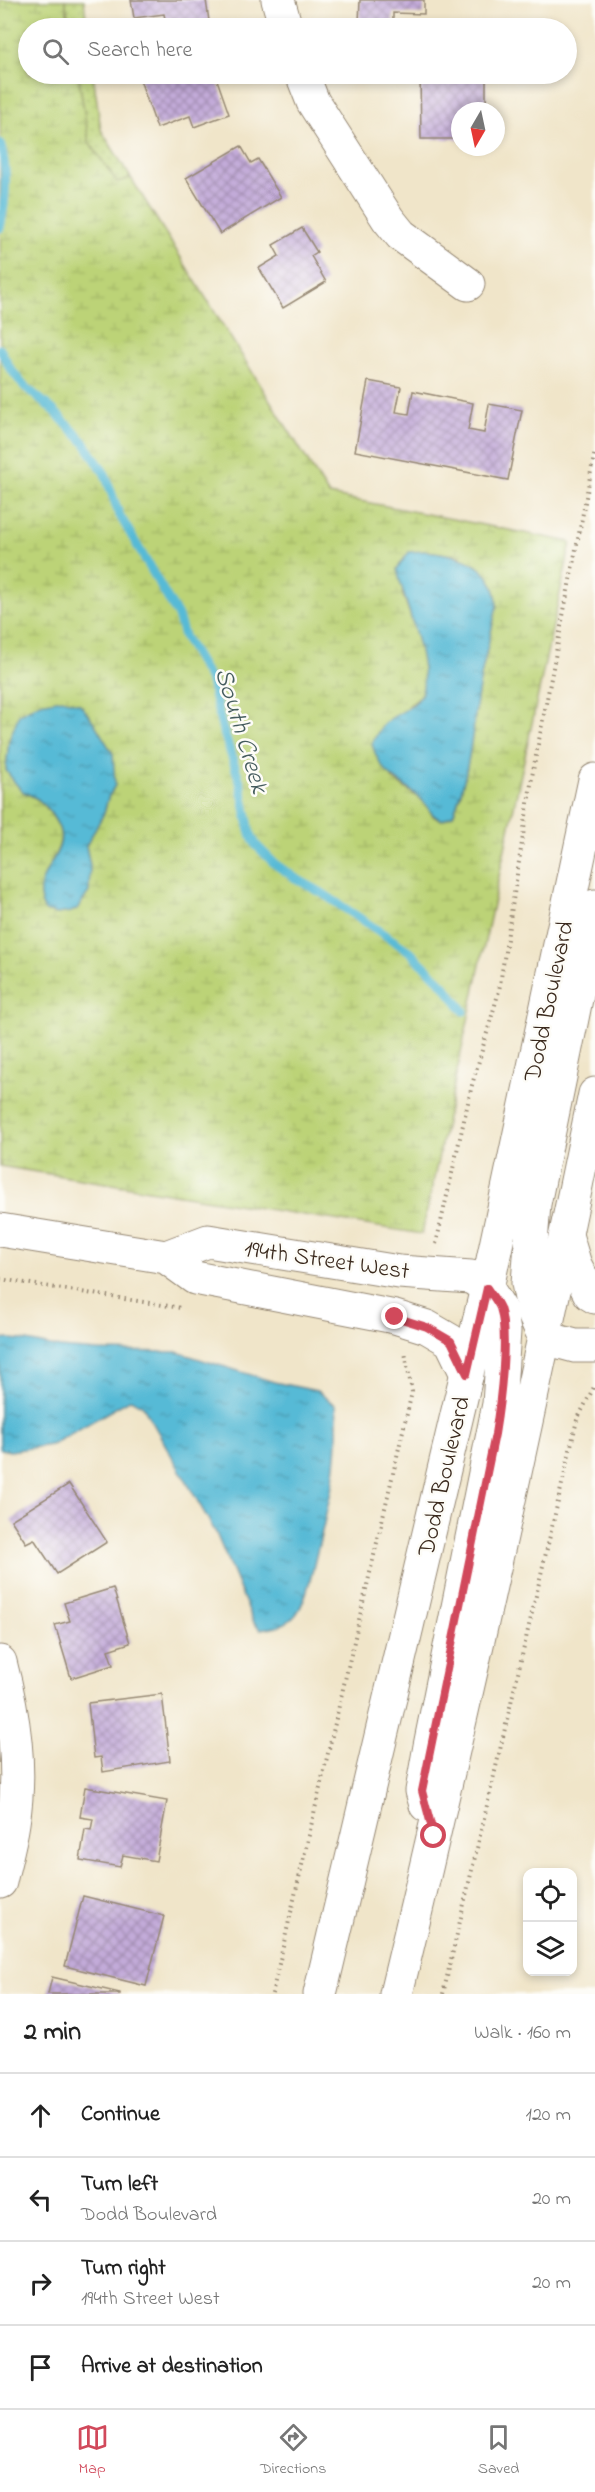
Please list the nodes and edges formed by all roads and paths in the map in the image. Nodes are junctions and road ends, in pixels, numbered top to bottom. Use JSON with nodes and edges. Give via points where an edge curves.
{"nodes":[{"id":1,"x":278,"y":0,"type":"edge"},
{"id":2,"x":283,"y":18,"type":"edge"},
{"id":3,"x":306,"y":84,"type":"edge"},
{"id":4,"x":468,"y":284,"type":"dead end"},
{"id":5,"x":595,"y":451,"type":"edge"},
{"id":6,"x":595,"y":780,"type":"edge"},
{"id":7,"x":595,"y":906,"type":"edge"},
{"id":8,"x":595,"y":1094,"type":"edge"},
{"id":9,"x":0,"y":1230,"type":"edge"},
{"id":10,"x":566,"y":1235,"type":"junction"},
{"id":11,"x":434,"y":1250,"type":"dead end"},
{"id":12,"x":166,"y":1257,"type":"junction"},
{"id":13,"x":487,"y":1288,"type":"junction"},
{"id":14,"x":595,"y":1297,"type":"edge"},
{"id":15,"x":545,"y":1338,"type":"junction"},
{"id":16,"x":595,"y":1346,"type":"edge"},
{"id":17,"x":405,"y":1351,"type":"dead end"},
{"id":18,"x":467,"y":1374,"type":"junction"},
{"id":19,"x":595,"y":1385,"type":"edge"},
{"id":20,"x":0,"y":1662,"type":"edge"},
{"id":21,"x":434,"y":1836,"type":"junction"},
{"id":22,"x":0,"y":1882,"type":"edge"},
{"id":23,"x":272,"y":1994,"type":"edge"},
{"id":24,"x":321,"y":1994,"type":"edge"},
{"id":25,"x":396,"y":1994,"type":"edge"},
{"id":26,"x":443,"y":1994,"type":"edge"}],
"edges":[{"from":1,"to":2,"type":"main road"},
{"from":3,"to":4,"type":"main road","via":[[313,102],[387,219],[401,235]]},
{"from":5,"to":11,"type":"path","via":[[533,771],[499,991],[472,1085]]},
{"from":6,"to":13,"type":"main road","name":"Dodd Boulevard"},
{"from":7,"to":15,"type":"main road","via":[[534,1204],[528,1283],[534,1314]]},
{"from":8,"to":10,"type":"main road"},
{"from":9,"to":12,"type":"main road","name":"194th Street West"},
{"from":10,"to":14,"type":"main road","via":[[575,1265]]},
{"from":10,"to":15,"type":"main road"},
{"from":12,"to":13,"type":"main road","name":"194th Street West","via":[[208,1241],[399,1272],[471,1277]]},
{"from":12,"to":18,"type":"main road","name":"194th Street West","via":[[195,1278],[395,1317],[427,1327],[451,1341]]},
{"from":13,"to":18,"type":"main road","name":"Dodd Boulevard"},
{"from":13,"to":21,"type":"main road","via":[[499,1307],[504,1331],[500,1404],[422,1791]]},
{"from":15,"to":16,"type":"main road","via":[[575,1346]]},
{"from":15,"to":21,"type":"main road"},
{"from":17,"to":23,"type":"path","via":[[412,1392]]},
{"from":18,"to":24,"type":"main road","name":"Dodd Boulevard"},
{"from":19,"to":26,"type":"path","via":[[577,1420]]},
{"from":20,"to":22,"type":"main road","via":[[17,1758],[13,1823]]},
{"from":21,"to":25,"type":"main road"}]}
